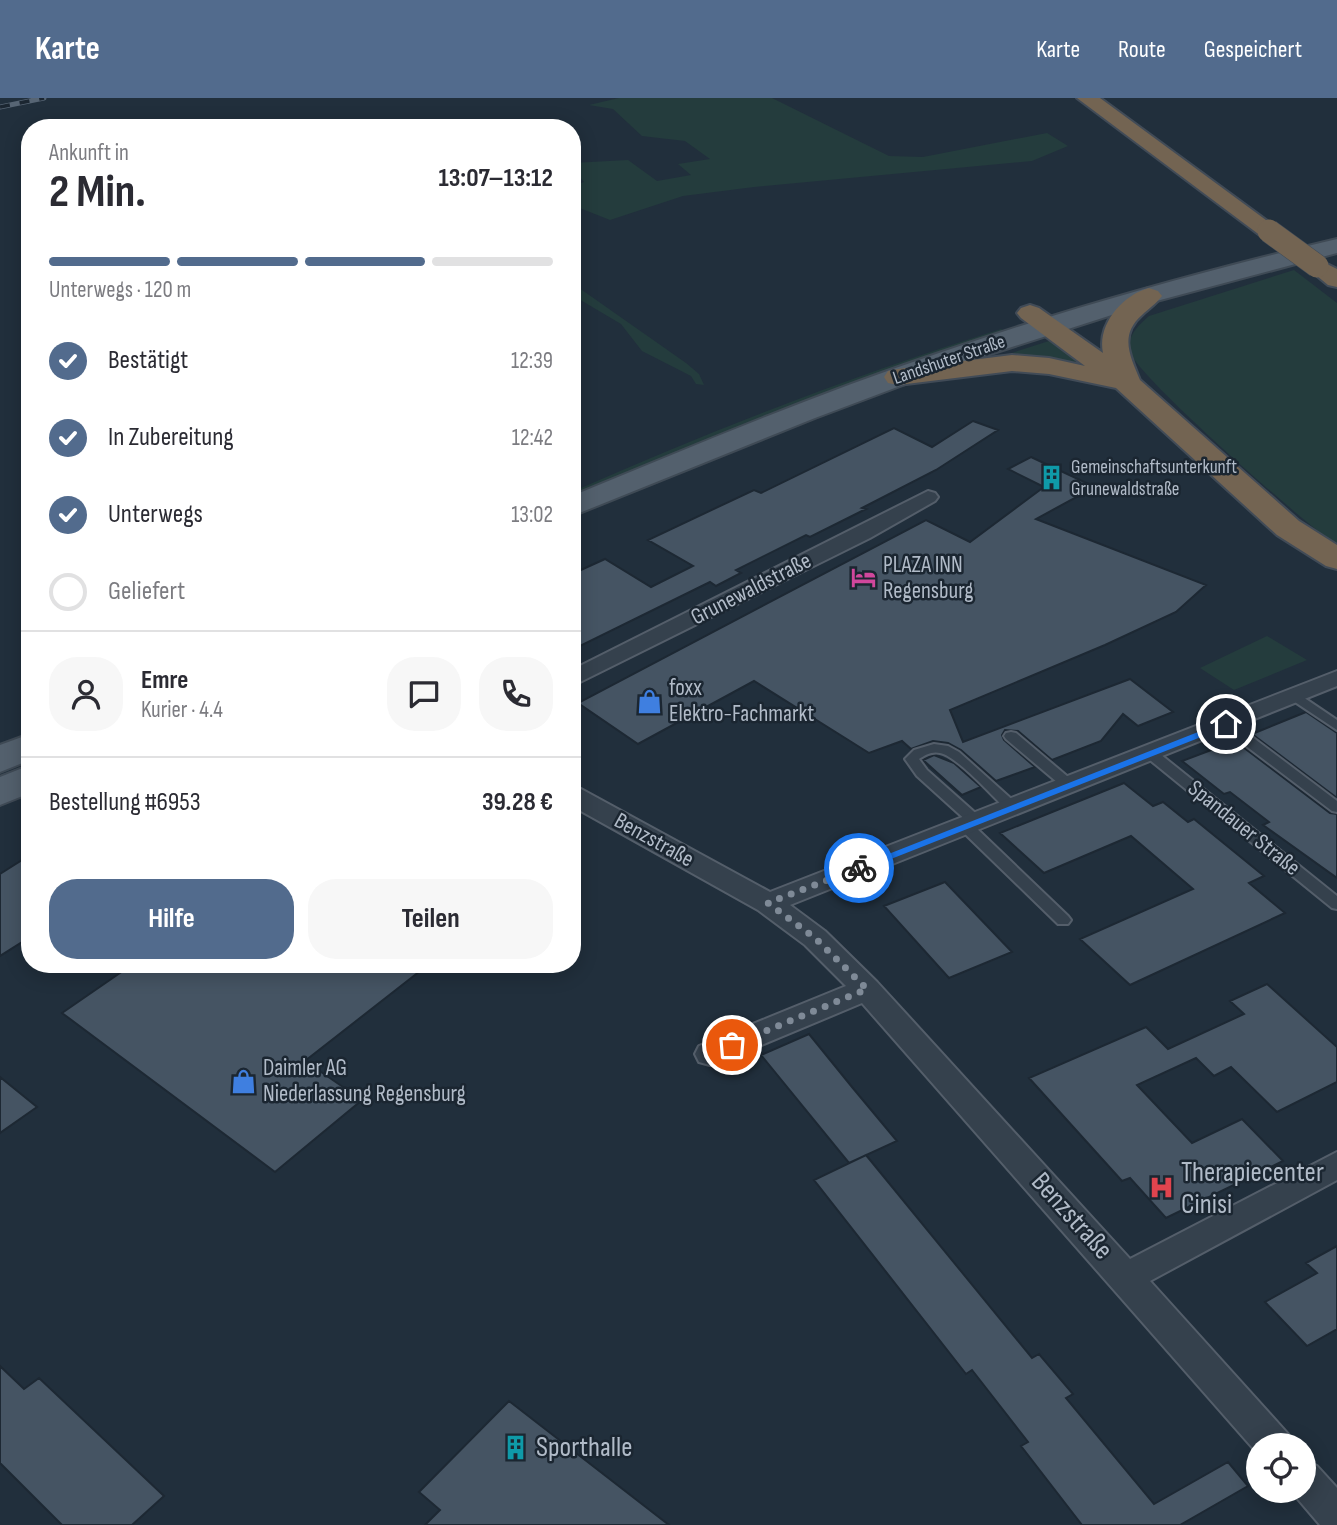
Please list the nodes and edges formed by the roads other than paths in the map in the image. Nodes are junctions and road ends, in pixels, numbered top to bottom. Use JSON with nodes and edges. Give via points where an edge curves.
{"nodes":[{"id":1,"x":1087,"y":98,"type":"edge"},
{"id":2,"x":1114,"y":98,"type":"edge"},
{"id":3,"x":1263,"y":200,"type":"dead end"},
{"id":4,"x":1337,"y":232,"type":"edge"},
{"id":5,"x":1327,"y":253,"type":"edge"},
{"id":6,"x":1149,"y":296,"type":"junction"},
{"id":7,"x":1040,"y":320,"type":"junction"},
{"id":8,"x":898,"y":377,"type":"junction"},
{"id":9,"x":1128,"y":384,"type":"junction"},
{"id":10,"x":581,"y":477,"type":"edge"},
{"id":11,"x":928,"y":496,"type":"dead end"},
{"id":12,"x":581,"y":504,"type":"edge"},
{"id":13,"x":1337,"y":559,"type":"edge"},
{"id":14,"x":581,"y":674,"type":"edge"},
{"id":15,"x":1337,"y":678,"type":"edge"},
{"id":16,"x":1294,"y":695,"type":"junction"},
{"id":17,"x":1226,"y":724,"type":"junction"},
{"id":18,"x":1337,"y":726,"type":"edge"},
{"id":19,"x":1011,"y":736,"type":"dead end"},
{"id":20,"x":21,"y":750,"type":"edge"},
{"id":21,"x":1150,"y":753,"type":"junction"},
{"id":22,"x":0,"y":760,"type":"edge"},
{"id":23,"x":21,"y":782,"type":"edge"},
{"id":24,"x":1069,"y":785,"type":"junction"},
{"id":25,"x":0,"y":793,"type":"edge"},
{"id":26,"x":581,"y":800,"type":"edge"},
{"id":27,"x":1012,"y":807,"type":"junction"},
{"id":28,"x":1337,"y":808,"type":"edge"},
{"id":29,"x":970,"y":824,"type":"junction"},
{"id":30,"x":768,"y":903,"type":"junction"},
{"id":31,"x":1337,"y":904,"type":"edge"},
{"id":32,"x":1063,"y":920,"type":"dead end"},
{"id":33,"x":867,"y":989,"type":"junction"},
{"id":34,"x":710,"y":1054,"type":"dead end"},
{"id":35,"x":1337,"y":1165,"type":"edge"},
{"id":36,"x":1127,"y":1277,"type":"junction"},
{"id":37,"x":1264,"y":1433,"type":"edge"},
{"id":38,"x":1316,"y":1492,"type":"edge"},
{"id":39,"x":1337,"y":1516,"type":"edge"}],
"edges":[{"from":1,"to":5,"type":"highway","bridge":true,"via":[[1269,231]]},
{"from":2,"to":3,"type":"highway"},
{"from":4,"to":7,"type":"main road","name":"Landshuter Straße","via":[[1231,256]]},
{"from":5,"to":6,"type":"main road","name":"Landshuter Straße"},
{"from":6,"to":7,"type":"main road","name":"Landshuter Straße"},
{"from":6,"to":9,"type":"highway","via":[[1125,315],[1113,332]]},
{"from":7,"to":8,"type":"main road","name":"Landshuter Straße"},
{"from":7,"to":9,"type":"highway"},
{"from":7,"to":10,"type":"main road","name":"Landshuter Straße","via":[[874,364]]},
{"from":8,"to":9,"type":"highway","via":[[1012,363],[1049,366]]},
{"from":8,"to":12,"type":"main road","name":"Landshuter Straße"},
{"from":9,"to":13,"type":"highway","via":[[1288,528]]},
{"from":11,"to":14,"type":"street","name":"Grunewaldstraße"},
{"from":15,"to":16,"type":"street"},
{"from":16,"to":17,"type":"street"},
{"from":16,"to":18,"type":"lane"},
{"from":17,"to":21,"type":"street"},
{"from":17,"to":28,"type":"lane"},
{"from":19,"to":24,"type":"lane"},
{"from":20,"to":22,"type":"main road"},
{"from":21,"to":24,"type":"street"},
{"from":21,"to":31,"type":"lane","name":"Spandauer Straße"},
{"from":23,"to":25,"type":"main road"},
{"from":24,"to":27,"type":"street"},
{"from":26,"to":30,"type":"street","name":"Benzstraße"},
{"from":27,"to":29,"type":"street"},
{"from":27,"to":29,"type":"lane","via":[[949,751],[932,748],[915,755],[912,759],[922,773]]},
{"from":29,"to":30,"type":"street"},
{"from":29,"to":32,"type":"lane"},
{"from":30,"to":33,"type":"street","name":"Benzstraße","via":[[815,938]]},
{"from":33,"to":34,"type":"street"},
{"from":33,"to":36,"type":"street","name":"Benzstraße"},
{"from":35,"to":36,"type":"street"},
{"from":36,"to":37,"type":"street","name":"Benzstraße"},
{"from":38,"to":39,"type":"street"}]}
